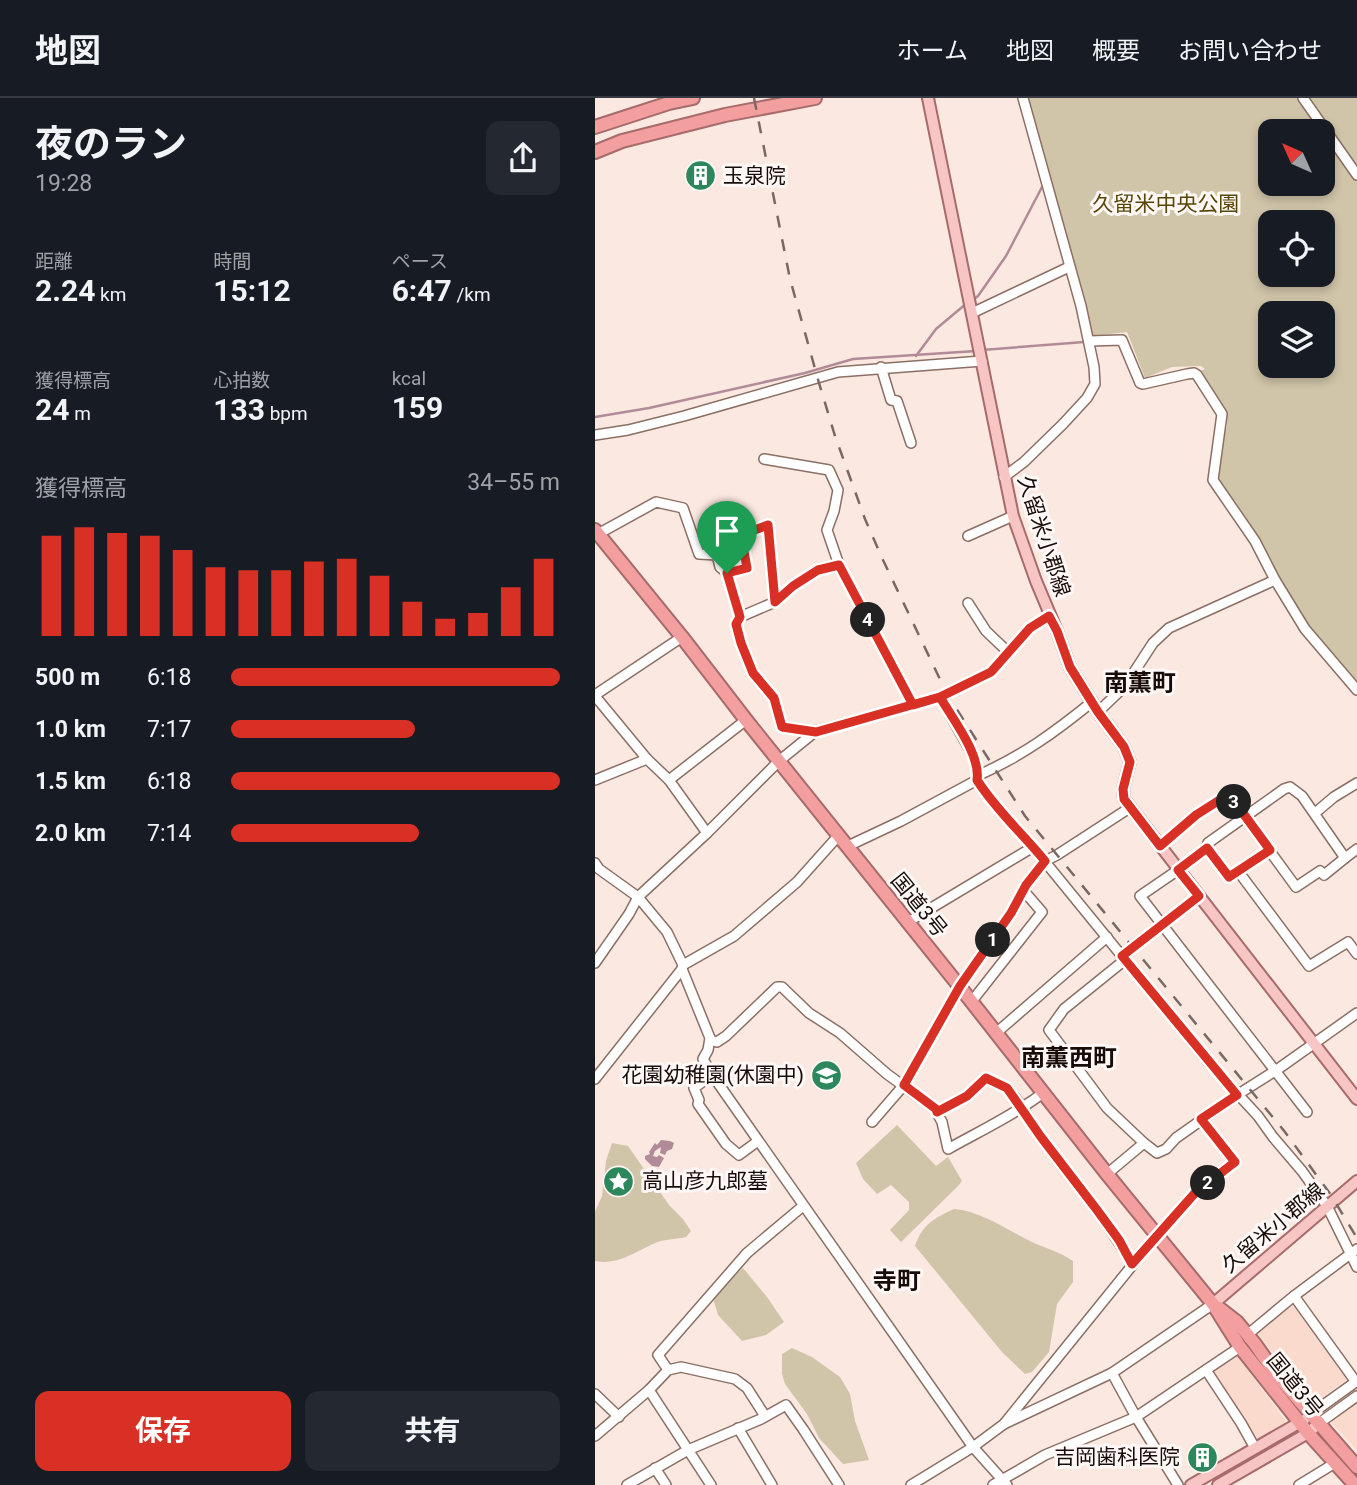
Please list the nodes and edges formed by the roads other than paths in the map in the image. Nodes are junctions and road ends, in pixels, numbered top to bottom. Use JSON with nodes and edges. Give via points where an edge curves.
{"nodes":[{"id":1,"x":693,"y":98,"type":"edge"},
{"id":2,"x":814,"y":98,"type":"edge"},
{"id":3,"x":928,"y":98,"type":"edge"},
{"id":4,"x":1023,"y":98,"type":"edge"},
{"id":5,"x":1303,"y":98,"type":"edge"},
{"id":6,"x":595,"y":127,"type":"edge"},
{"id":7,"x":595,"y":152,"type":"edge"},
{"id":8,"x":1357,"y":175,"type":"edge"},
{"id":9,"x":1069,"y":267,"type":"junction"},
{"id":10,"x":972,"y":313,"type":"junction"},
{"id":11,"x":1089,"y":341,"type":"junction"},
{"id":12,"x":982,"y":361,"type":"junction"},
{"id":13,"x":881,"y":367,"type":"junction"},
{"id":14,"x":595,"y":435,"type":"edge"},
{"id":15,"x":911,"y":443,"type":"dead end"},
{"id":16,"x":764,"y":460,"type":"dead end"},
{"id":17,"x":1004,"y":477,"type":"junction"},
{"id":18,"x":1013,"y":516,"type":"junction"},
{"id":19,"x":597,"y":532,"type":"edge"},
{"id":20,"x":968,"y":536,"type":"dead end"},
{"id":21,"x":839,"y":565,"type":"junction"},
{"id":22,"x":727,"y":573,"type":"junction"},
{"id":23,"x":1275,"y":580,"type":"junction"},
{"id":24,"x":775,"y":602,"type":"junction"},
{"id":25,"x":968,"y":603,"type":"dead end"},
{"id":26,"x":1049,"y":616,"type":"junction"},
{"id":27,"x":740,"y":617,"type":"junction"},
{"id":28,"x":682,"y":637,"type":"junction"},
{"id":29,"x":1008,"y":652,"type":"junction"},
{"id":30,"x":1357,"y":690,"type":"edge"},
{"id":31,"x":595,"y":696,"type":"edge"},
{"id":32,"x":940,"y":697,"type":"junction"},
{"id":33,"x":1092,"y":702,"type":"junction"},
{"id":34,"x":913,"y":705,"type":"junction"},
{"id":35,"x":1098,"y":712,"type":"junction"},
{"id":36,"x":746,"y":720,"type":"junction"},
{"id":37,"x":816,"y":732,"type":"junction"},
{"id":38,"x":647,"y":759,"type":"junction"},
{"id":39,"x":779,"y":761,"type":"junction"},
{"id":40,"x":978,"y":778,"type":"junction"},
{"id":41,"x":595,"y":780,"type":"edge"},
{"id":42,"x":669,"y":780,"type":"junction"},
{"id":43,"x":1357,"y":783,"type":"edge"},
{"id":44,"x":1131,"y":807,"type":"junction"},
{"id":45,"x":1315,"y":814,"type":"junction"},
{"id":46,"x":1246,"y":817,"type":"junction"},
{"id":47,"x":707,"y":833,"type":"junction"},
{"id":48,"x":839,"y":835,"type":"junction"},
{"id":49,"x":848,"y":846,"type":"junction"},
{"id":50,"x":1160,"y":846,"type":"junction"},
{"id":51,"x":1033,"y":847,"type":"junction"},
{"id":52,"x":1207,"y":848,"type":"junction"},
{"id":53,"x":1357,"y":849,"type":"edge"},
{"id":54,"x":1270,"y":850,"type":"junction"},
{"id":55,"x":1345,"y":858,"type":"junction"},
{"id":56,"x":1045,"y":861,"type":"junction"},
{"id":57,"x":596,"y":868,"type":"edge"},
{"id":58,"x":1178,"y":870,"type":"junction"},
{"id":59,"x":1238,"y":871,"type":"junction"},
{"id":60,"x":1023,"y":890,"type":"junction"},
{"id":61,"x":1199,"y":896,"type":"junction"},
{"id":62,"x":638,"y":897,"type":"junction"},
{"id":63,"x":908,"y":922,"type":"junction"},
{"id":64,"x":1161,"y":924,"type":"junction"},
{"id":65,"x":1107,"y":937,"type":"junction"},
{"id":66,"x":1357,"y":954,"type":"edge"},
{"id":67,"x":596,"y":957,"type":"edge"},
{"id":68,"x":1124,"y":957,"type":"junction"},
{"id":69,"x":683,"y":967,"type":"junction"},
{"id":70,"x":960,"y":986,"type":"junction"},
{"id":71,"x":972,"y":1001,"type":"junction"},
{"id":72,"x":1357,"y":1013,"type":"edge"},
{"id":73,"x":996,"y":1033,"type":"junction"},
{"id":74,"x":710,"y":1040,"type":"junction"},
{"id":75,"x":1313,"y":1044,"type":"junction"},
{"id":76,"x":1275,"y":1071,"type":"junction"},
{"id":77,"x":712,"y":1075,"type":"junction"},
{"id":78,"x":595,"y":1079,"type":"edge"},
{"id":79,"x":904,"y":1085,"type":"junction"},
{"id":80,"x":1043,"y":1093,"type":"junction"},
{"id":81,"x":1237,"y":1095,"type":"junction"},
{"id":82,"x":1357,"y":1100,"type":"edge"},
{"id":83,"x":1022,"y":1108,"type":"junction"},
{"id":84,"x":937,"y":1112,"type":"junction"},
{"id":85,"x":1307,"y":1112,"type":"dead end"},
{"id":86,"x":1201,"y":1119,"type":"junction"},
{"id":87,"x":872,"y":1122,"type":"dead end"},
{"id":88,"x":758,"y":1141,"type":"junction"},
{"id":89,"x":1144,"y":1143,"type":"junction"},
{"id":90,"x":1107,"y":1174,"type":"junction"},
{"id":91,"x":1357,"y":1181,"type":"edge"},
{"id":92,"x":803,"y":1206,"type":"junction"},
{"id":93,"x":1328,"y":1206,"type":"junction"},
{"id":94,"x":1157,"y":1236,"type":"junction"},
{"id":95,"x":1354,"y":1251,"type":"edge"},
{"id":96,"x":1132,"y":1264,"type":"junction"},
{"id":97,"x":1357,"y":1267,"type":"edge"},
{"id":98,"x":1294,"y":1296,"type":"junction"},
{"id":99,"x":1213,"y":1304,"type":"junction"},
{"id":100,"x":1247,"y":1335,"type":"junction"},
{"id":101,"x":1240,"y":1347,"type":"junction"},
{"id":102,"x":668,"y":1370,"type":"junction"},
{"id":103,"x":1206,"y":1370,"type":"junction"},
{"id":104,"x":1111,"y":1373,"type":"junction"},
{"id":105,"x":1356,"y":1382,"type":"edge"},
{"id":106,"x":649,"y":1390,"type":"junction"},
{"id":107,"x":595,"y":1394,"type":"edge"},
{"id":108,"x":1357,"y":1396,"type":"edge"},
{"id":109,"x":765,"y":1416,"type":"junction"},
{"id":110,"x":619,"y":1417,"type":"junction"},
{"id":111,"x":1136,"y":1417,"type":"junction"},
{"id":112,"x":1309,"y":1423,"type":"junction"},
{"id":113,"x":1004,"y":1424,"type":"junction"},
{"id":114,"x":738,"y":1428,"type":"junction"},
{"id":115,"x":595,"y":1436,"type":"edge"},
{"id":116,"x":973,"y":1447,"type":"junction"},
{"id":117,"x":1255,"y":1448,"type":"junction"},
{"id":118,"x":688,"y":1450,"type":"junction"},
{"id":119,"x":1335,"y":1463,"type":"junction"},
{"id":120,"x":1357,"y":1467,"type":"edge"},
{"id":121,"x":655,"y":1468,"type":"junction"},
{"id":122,"x":1005,"y":1482,"type":"edge"},
{"id":123,"x":627,"y":1485,"type":"edge"},
{"id":124,"x":666,"y":1485,"type":"edge"},
{"id":125,"x":711,"y":1485,"type":"edge"},
{"id":126,"x":772,"y":1485,"type":"edge"},
{"id":127,"x":839,"y":1485,"type":"edge"},
{"id":128,"x":911,"y":1485,"type":"edge"},
{"id":129,"x":993,"y":1485,"type":"edge"},
{"id":130,"x":1178,"y":1485,"type":"edge"},
{"id":131,"x":1191,"y":1485,"type":"edge"},
{"id":132,"x":1218,"y":1485,"type":"edge"},
{"id":133,"x":1299,"y":1485,"type":"edge"},
{"id":134,"x":1355,"y":1485,"type":"edge"}],
"edges":[{"from":1,"to":6,"type":"highway"},
{"from":2,"to":7,"type":"highway","via":[[725,115]]},
{"from":3,"to":10,"type":"main road","name":"久留米小郡線"},
{"from":4,"to":9,"type":"street"},
{"from":5,"to":8,"type":"street"},
{"from":9,"to":10,"type":"street"},
{"from":9,"to":11,"type":"street"},
{"from":10,"to":12,"type":"main road","name":"久留米小郡線"},
{"from":11,"to":17,"type":"street","via":[[1095,384],[1087,398]]},
{"from":11,"to":23,"type":"street","via":[[1122,340],[1143,384],[1197,375],[1222,414],[1213,480],[1255,541]]},
{"from":12,"to":13,"type":"street"},
{"from":12,"to":17,"type":"main road","name":"久留米小郡線"},
{"from":13,"to":14,"type":"street","via":[[838,372],[684,416]]},
{"from":13,"to":15,"type":"street"},
{"from":16,"to":21,"type":"street","via":[[829,470],[838,490],[827,530]]},
{"from":17,"to":18,"type":"main road","name":"久留米小郡線"},
{"from":18,"to":20,"type":"street"},
{"from":18,"to":26,"type":"main road","name":"久留米小郡線"},
{"from":19,"to":22,"type":"street","via":[[656,502],[683,508],[699,554],[717,555]]},
{"from":19,"to":28,"type":"highway","name":"国道3号"},
{"from":21,"to":24,"type":"street","via":[[818,570]]},
{"from":21,"to":34,"type":"street"},
{"from":22,"to":24,"type":"street","via":[[747,568],[741,535],[768,525]]},
{"from":22,"to":27,"type":"street"},
{"from":23,"to":30,"type":"street","via":[[1305,629]]},
{"from":23,"to":35,"type":"street","via":[[1169,628],[1153,643],[1125,686]]},
{"from":24,"to":27,"type":"street"},
{"from":25,"to":29,"type":"street","via":[[986,631]]},
{"from":26,"to":29,"type":"street","via":[[1030,628]]},
{"from":26,"to":33,"type":"main road","name":"久留米小郡線","via":[[1070,667]]},
{"from":27,"to":37,"type":"street","via":[[736,624],[741,643],[753,673],[774,698],[782,727]]},
{"from":28,"to":31,"type":"street"},
{"from":28,"to":36,"type":"highway","name":"国道3号"},
{"from":29,"to":32,"type":"street","via":[[991,672]]},
{"from":31,"to":38,"type":"street"},
{"from":32,"to":34,"type":"street"},
{"from":32,"to":40,"type":"street","via":[[974,757]]},
{"from":33,"to":35,"type":"main road","name":"久留米小郡線"},
{"from":33,"to":40,"type":"street","via":[[1051,734]]},
{"from":34,"to":37,"type":"street"},
{"from":35,"to":44,"type":"main road","name":"久留米小郡線","via":[[1130,762],[1123,789]]},
{"from":36,"to":39,"type":"highway","name":"国道3号"},
{"from":36,"to":42,"type":"street"},
{"from":37,"to":39,"type":"street"},
{"from":38,"to":41,"type":"street"},
{"from":38,"to":42,"type":"street"},
{"from":39,"to":47,"type":"street"},
{"from":39,"to":48,"type":"highway","name":"国道3号"},
{"from":40,"to":49,"type":"street"},
{"from":40,"to":51,"type":"street","via":[[1000,813]]},
{"from":42,"to":47,"type":"street"},
{"from":43,"to":45,"type":"street"},
{"from":44,"to":50,"type":"main road","name":"久留米小郡線"},
{"from":44,"to":56,"type":"street"},
{"from":45,"to":46,"type":"street","via":[[1290,787]]},
{"from":45,"to":55,"type":"street"},
{"from":46,"to":50,"type":"street","via":[[1229,794]]},
{"from":46,"to":52,"type":"street"},
{"from":46,"to":54,"type":"street"},
{"from":47,"to":62,"type":"street"},
{"from":48,"to":49,"type":"highway","name":"国道3号"},
{"from":48,"to":69,"type":"street","via":[[797,882],[734,936]]},
{"from":49,"to":63,"type":"highway","name":"国道3号"},
{"from":50,"to":58,"type":"main road","name":"久留米小郡線"},
{"from":51,"to":56,"type":"street"},
{"from":51,"to":63,"type":"street"},
{"from":52,"to":58,"type":"street"},
{"from":52,"to":59,"type":"street","via":[[1229,877]]},
{"from":53,"to":55,"type":"street"},
{"from":54,"to":55,"type":"street","via":[[1296,887],[1320,871],[1324,875]]},
{"from":54,"to":59,"type":"street"},
{"from":56,"to":60,"type":"street"},
{"from":56,"to":65,"type":"street"},
{"from":57,"to":62,"type":"street"},
{"from":58,"to":61,"type":"main road","name":"久留米小郡線"},
{"from":58,"to":64,"type":"street","via":[[1140,896]]},
{"from":59,"to":66,"type":"street","via":[[1309,966],[1348,942]]},
{"from":60,"to":70,"type":"street"},
{"from":60,"to":71,"type":"street","via":[[1042,912]]},
{"from":61,"to":64,"type":"street"},
{"from":61,"to":75,"type":"main road","name":"久留米小郡線"},
{"from":62,"to":67,"type":"street"},
{"from":62,"to":69,"type":"street","via":[[667,932]]},
{"from":63,"to":70,"type":"highway","name":"国道3号"},
{"from":64,"to":68,"type":"street"},
{"from":64,"to":76,"type":"street"},
{"from":65,"to":68,"type":"street"},
{"from":65,"to":73,"type":"street"},
{"from":68,"to":81,"type":"street"},
{"from":68,"to":89,"type":"street","via":[[1064,1009],[1049,1030],[1107,1108]]},
{"from":69,"to":74,"type":"street"},
{"from":69,"to":78,"type":"street"},
{"from":70,"to":71,"type":"highway","name":"国道3号"},
{"from":70,"to":79,"type":"street"},
{"from":71,"to":73,"type":"highway","name":"国道3号"},
{"from":72,"to":75,"type":"street"},
{"from":73,"to":80,"type":"highway","name":"国道3号"},
{"from":74,"to":77,"type":"street","via":[[703,1059]]},
{"from":74,"to":79,"type":"street","via":[[717,1042],[726,1036],[782,987]]},
{"from":75,"to":76,"type":"street"},
{"from":75,"to":82,"type":"main road","name":"久留米小郡線"},
{"from":76,"to":81,"type":"street"},
{"from":76,"to":85,"type":"street"},
{"from":77,"to":88,"type":"street"},
{"from":77,"to":88,"type":"street","via":[[694,1088],[698,1104],[739,1155]]},
{"from":79,"to":84,"type":"street"},
{"from":79,"to":87,"type":"street"},
{"from":80,"to":83,"type":"street"},
{"from":80,"to":90,"type":"highway","name":"国道3号"},
{"from":81,"to":86,"type":"street"},
{"from":81,"to":93,"type":"street"},
{"from":83,"to":84,"type":"street","via":[[1007,1088],[986,1078],[967,1096]]},
{"from":83,"to":84,"type":"street","via":[[948,1149]]},
{"from":83,"to":96,"type":"street"},
{"from":86,"to":89,"type":"street","via":[[1157,1153]]},
{"from":86,"to":94,"type":"street","via":[[1235,1162],[1195,1193]]},
{"from":88,"to":92,"type":"street"},
{"from":89,"to":90,"type":"street"},
{"from":90,"to":94,"type":"highway","name":"国道3号"},
{"from":91,"to":93,"type":"main road","name":"久留米小郡線"},
{"from":92,"to":102,"type":"street","via":[[747,1253],[658,1355]]},
{"from":92,"to":116,"type":"street"},
{"from":93,"to":95,"type":"street"},
{"from":93,"to":99,"type":"main road","name":"久留米小郡線"},
{"from":94,"to":96,"type":"street"},
{"from":94,"to":99,"type":"highway","name":"国道3号"},
{"from":95,"to":97,"type":"street"},
{"from":95,"to":98,"type":"street"},
{"from":96,"to":113,"type":"street"},
{"from":98,"to":100,"type":"street"},
{"from":98,"to":105,"type":"street"},
{"from":99,"to":100,"type":"highway","name":"国道3号"},
{"from":99,"to":101,"type":"highway","name":"国道3号"},
{"from":99,"to":104,"type":"street"},
{"from":100,"to":112,"type":"highway","name":"国道3号"},
{"from":101,"to":103,"type":"street"},
{"from":101,"to":112,"type":"highway","name":"国道3号"},
{"from":102,"to":106,"type":"street"},
{"from":102,"to":109,"type":"street","via":[[681,1367],[735,1379],[747,1388]]},
{"from":103,"to":111,"type":"street"},
{"from":103,"to":117,"type":"street"},
{"from":104,"to":111,"type":"street"},
{"from":104,"to":113,"type":"street"},
{"from":105,"to":112,"type":"street"},
{"from":106,"to":110,"type":"street"},
{"from":106,"to":118,"type":"street"},
{"from":107,"to":110,"type":"street"},
{"from":108,"to":112,"type":"street"},
{"from":109,"to":114,"type":"street"},
{"from":109,"to":127,"type":"street","via":[[786,1405]]},
{"from":110,"to":115,"type":"street"},
{"from":111,"to":122,"type":"street","via":[[1045,1455]]},
{"from":111,"to":130,"type":"street"},
{"from":112,"to":117,"type":"main road"},
{"from":112,"to":119,"type":"highway","name":"国道3号"},
{"from":112,"to":120,"type":"highway","name":"国道3号"},
{"from":112,"to":132,"type":"main road"},
{"from":113,"to":116,"type":"street"},
{"from":114,"to":118,"type":"street"},
{"from":114,"to":126,"type":"street"},
{"from":116,"to":122,"type":"street"},
{"from":116,"to":128,"type":"street"},
{"from":117,"to":131,"type":"main road"},
{"from":118,"to":121,"type":"street"},
{"from":118,"to":125,"type":"street"},
{"from":119,"to":133,"type":"street"},
{"from":119,"to":134,"type":"highway","name":"国道3号"},
{"from":121,"to":123,"type":"street"},
{"from":121,"to":124,"type":"street"},
{"from":122,"to":129,"type":"street"}]}
